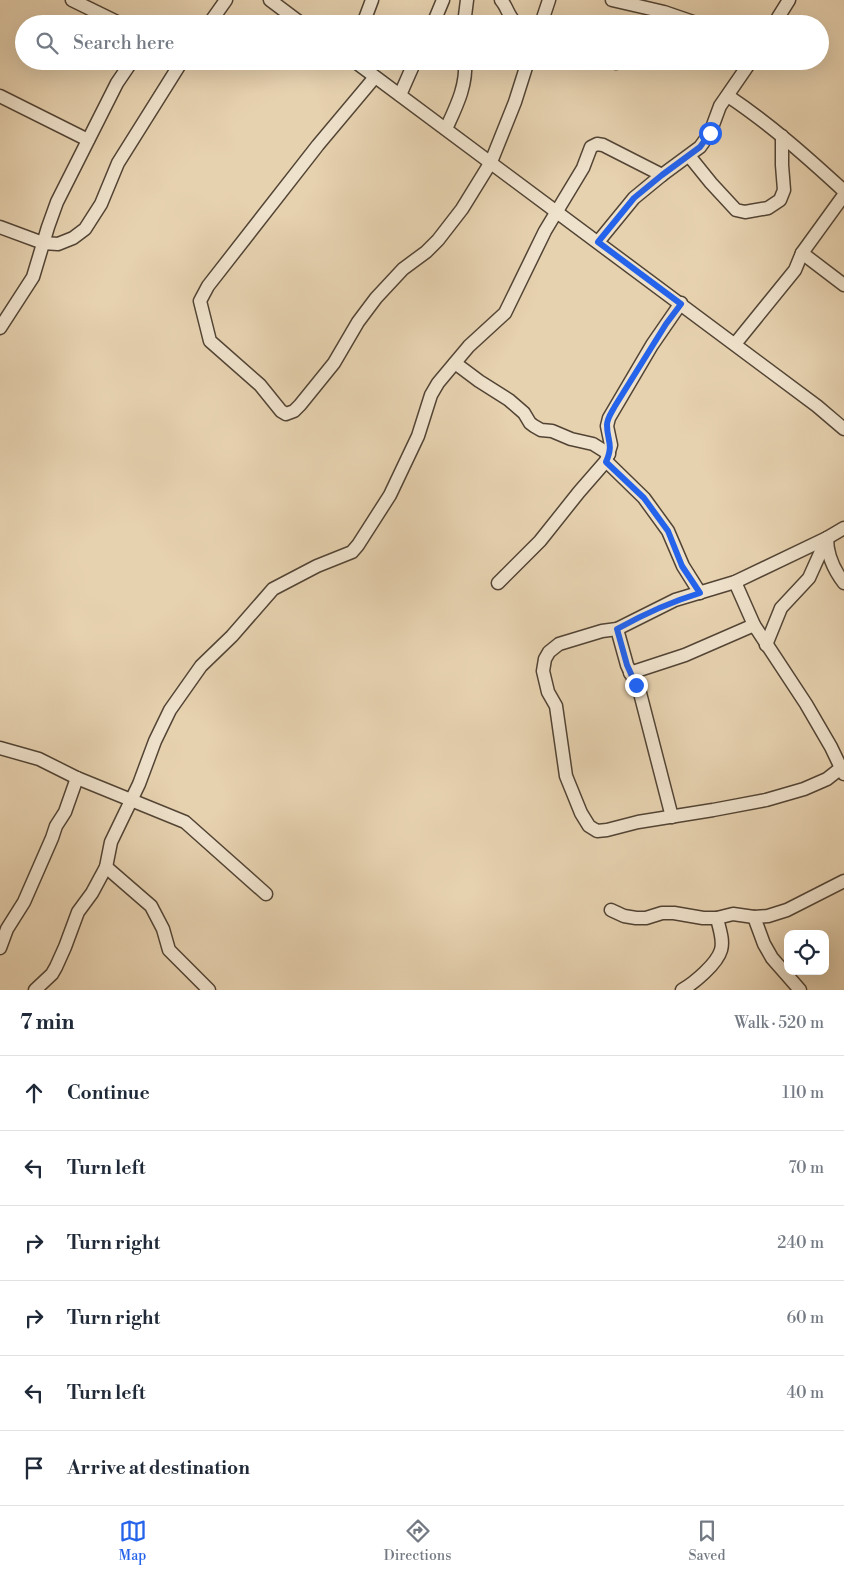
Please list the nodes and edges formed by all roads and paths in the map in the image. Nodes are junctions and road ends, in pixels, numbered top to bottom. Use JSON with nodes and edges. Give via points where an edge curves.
{"nodes":[{"id":1,"x":72,"y":0,"type":"edge"},
{"id":2,"x":226,"y":0,"type":"edge"},
{"id":3,"x":270,"y":0,"type":"edge"},
{"id":4,"x":372,"y":0,"type":"edge"},
{"id":5,"x":443,"y":0,"type":"edge"},
{"id":6,"x":467,"y":0,"type":"edge"},
{"id":7,"x":501,"y":0,"type":"edge"},
{"id":8,"x":549,"y":0,"type":"edge"},
{"id":9,"x":612,"y":0,"type":"edge"},
{"id":10,"x":790,"y":0,"type":"edge"},
{"id":11,"x":103,"y":15,"type":"edge"},
{"id":12,"x":215,"y":15,"type":"edge"},
{"id":13,"x":290,"y":15,"type":"edge"},
{"id":14,"x":366,"y":15,"type":"edge"},
{"id":15,"x":437,"y":15,"type":"edge"},
{"id":16,"x":465,"y":15,"type":"edge"},
{"id":17,"x":509,"y":15,"type":"edge"},
{"id":18,"x":544,"y":15,"type":"edge"},
{"id":19,"x":673,"y":15,"type":"edge"},
{"id":20,"x":780,"y":15,"type":"edge"},
{"id":21,"x":126,"y":70,"type":"edge"},
{"id":22,"x":176,"y":70,"type":"edge"},
{"id":23,"x":366,"y":70,"type":"edge"},
{"id":24,"x":411,"y":70,"type":"edge"},
{"id":25,"x":465,"y":70,"type":"edge"},
{"id":26,"x":525,"y":70,"type":"edge"},
{"id":27,"x":744,"y":70,"type":"edge"},
{"id":28,"x":375,"y":77,"type":"junction"},
{"id":29,"x":400,"y":95,"type":"junction"},
{"id":30,"x":0,"y":96,"type":"edge"},
{"id":31,"x":728,"y":96,"type":"junction"},
{"id":32,"x":446,"y":129,"type":"junction"},
{"id":33,"x":782,"y":136,"type":"junction"},
{"id":34,"x":88,"y":140,"type":"junction"},
{"id":35,"x":690,"y":156,"type":"junction"},
{"id":36,"x":491,"y":162,"type":"junction"},
{"id":37,"x":662,"y":175,"type":"junction"},
{"id":38,"x":844,"y":193,"type":"edge"},
{"id":39,"x":556,"y":211,"type":"junction"},
{"id":40,"x":0,"y":227,"type":"edge"},
{"id":41,"x":598,"y":242,"type":"junction"},
{"id":42,"x":43,"y":243,"type":"junction"},
{"id":43,"x":802,"y":253,"type":"junction"},
{"id":44,"x":844,"y":285,"type":"edge"},
{"id":45,"x":681,"y":304,"type":"junction"},
{"id":46,"x":0,"y":327,"type":"edge"},
{"id":47,"x":735,"y":344,"type":"junction"},
{"id":48,"x":455,"y":362,"type":"junction"},
{"id":49,"x":844,"y":429,"type":"edge"},
{"id":50,"x":608,"y":458,"type":"junction"},
{"id":51,"x":844,"y":528,"type":"edge"},
{"id":52,"x":827,"y":538,"type":"junction"},
{"id":53,"x":735,"y":582,"type":"junction"},
{"id":54,"x":498,"y":583,"type":"dead end"},
{"id":55,"x":844,"y":583,"type":"edge"},
{"id":56,"x":700,"y":593,"type":"junction"},
{"id":57,"x":754,"y":625,"type":"junction"},
{"id":58,"x":617,"y":629,"type":"junction"},
{"id":59,"x":766,"y":645,"type":"junction"},
{"id":60,"x":630,"y":673,"type":"junction"},
{"id":61,"x":0,"y":748,"type":"edge"},
{"id":62,"x":843,"y":771,"type":"edge"},
{"id":63,"x":77,"y":778,"type":"junction"},
{"id":64,"x":131,"y":801,"type":"junction"},
{"id":65,"x":672,"y":817,"type":"junction"},
{"id":66,"x":106,"y":867,"type":"junction"},
{"id":67,"x":844,"y":882,"type":"edge"},
{"id":68,"x":266,"y":894,"type":"dead end"},
{"id":69,"x":611,"y":910,"type":"dead end"},
{"id":70,"x":754,"y":917,"type":"junction"},
{"id":71,"x":717,"y":918,"type":"junction"},
{"id":72,"x":0,"y":948,"type":"edge"},
{"id":73,"x":35,"y":990,"type":"edge"},
{"id":74,"x":209,"y":990,"type":"edge"},
{"id":75,"x":682,"y":990,"type":"edge"},
{"id":76,"x":800,"y":990,"type":"edge"}],
"edges":[{"from":1,"to":11,"type":"street"},
{"from":2,"to":12,"type":"street"},
{"from":3,"to":13,"type":"street"},
{"from":4,"to":14,"type":"street"},
{"from":5,"to":15,"type":"street"},
{"from":6,"to":16,"type":"street"},
{"from":7,"to":17,"type":"street"},
{"from":8,"to":18,"type":"street"},
{"from":9,"to":19,"type":"street"},
{"from":10,"to":20,"type":"street"},
{"from":21,"to":34,"type":"street"},
{"from":22,"to":42,"type":"street","via":[[118,163],[101,204],[85,229],[58,244]]},
{"from":23,"to":28,"type":"street"},
{"from":24,"to":29,"type":"street"},
{"from":25,"to":32,"type":"street","via":[[459,99]]},
{"from":26,"to":36,"type":"street"},
{"from":27,"to":31,"type":"street"},
{"from":28,"to":29,"type":"street"},
{"from":28,"to":36,"type":"street","via":[[318,145],[208,286],[200,301],[210,341],[260,385],[281,411],[286,414],[300,405],[334,364],[376,298],[403,268],[426,252],[449,227]]},
{"from":29,"to":32,"type":"street"},
{"from":30,"to":34,"type":"street"},
{"from":31,"to":33,"type":"street"},
{"from":31,"to":35,"type":"street","via":[[720,106],[710,133]]},
{"from":32,"to":36,"type":"street"},
{"from":33,"to":35,"type":"street","via":[[784,190],[780,200],[768,208],[746,212],[736,210]]},
{"from":33,"to":38,"type":"street"},
{"from":34,"to":42,"type":"street","via":[[57,202]]},
{"from":35,"to":37,"type":"street"},
{"from":36,"to":39,"type":"street"},
{"from":37,"to":39,"type":"street","via":[[597,144],[592,147]]},
{"from":37,"to":41,"type":"street","via":[[634,198]]},
{"from":38,"to":43,"type":"street"},
{"from":39,"to":41,"type":"street"},
{"from":39,"to":48,"type":"street","via":[[504,313]]},
{"from":40,"to":42,"type":"street"},
{"from":41,"to":45,"type":"street"},
{"from":42,"to":46,"type":"street","via":[[33,277]]},
{"from":43,"to":44,"type":"street"},
{"from":43,"to":47,"type":"street","via":[[795,270]]},
{"from":45,"to":47,"type":"street"},
{"from":45,"to":50,"type":"street","via":[[609,418],[607,426],[611,445]]},
{"from":47,"to":49,"type":"street"},
{"from":48,"to":50,"type":"street","via":[[510,400],[534,426],[593,444]]},
{"from":48,"to":64,"type":"street","via":[[431,395],[418,436],[390,495],[358,546],[352,552],[273,589],[201,666],[170,710]]},
{"from":50,"to":54,"type":"street","via":[[540,541]]},
{"from":50,"to":56,"type":"street","via":[[668,531],[682,566]]},
{"from":51,"to":52,"type":"street"},
{"from":52,"to":53,"type":"street"},
{"from":52,"to":55,"type":"street","via":[[831,561]]},
{"from":52,"to":59,"type":"street","via":[[809,578],[781,608]]},
{"from":53,"to":56,"type":"street"},
{"from":53,"to":57,"type":"street"},
{"from":56,"to":58,"type":"street","via":[[676,600]]},
{"from":57,"to":59,"type":"street"},
{"from":57,"to":60,"type":"street","via":[[685,655]]},
{"from":58,"to":60,"type":"street"},
{"from":58,"to":65,"type":"street","via":[[559,644],[545,659],[543,671],[548,692],[556,706],[566,776],[581,813],[589,826],[597,831]]},
{"from":59,"to":62,"type":"street","via":[[806,704]]},
{"from":60,"to":65,"type":"street","via":[[640,693]]},
{"from":61,"to":63,"type":"street","via":[[39,759]]},
{"from":62,"to":65,"type":"street","via":[[804,789],[766,800]]},
{"from":63,"to":64,"type":"street"},
{"from":63,"to":72,"type":"street","via":[[65,812]]},
{"from":64,"to":66,"type":"street","via":[[111,842]]},
{"from":64,"to":68,"type":"street","via":[[185,822]]},
{"from":66,"to":73,"type":"street","via":[[78,912],[52,974]]},
{"from":66,"to":74,"type":"street","via":[[151,906],[169,950]]},
{"from":67,"to":70,"type":"street","via":[[774,915]]},
{"from":69,"to":71,"type":"street","via":[[636,918],[674,913]]},
{"from":70,"to":71,"type":"street","via":[[734,914]]},
{"from":70,"to":76,"type":"street","via":[[772,958]]},
{"from":71,"to":75,"type":"street","via":[[722,949],[702,974]]}]}
